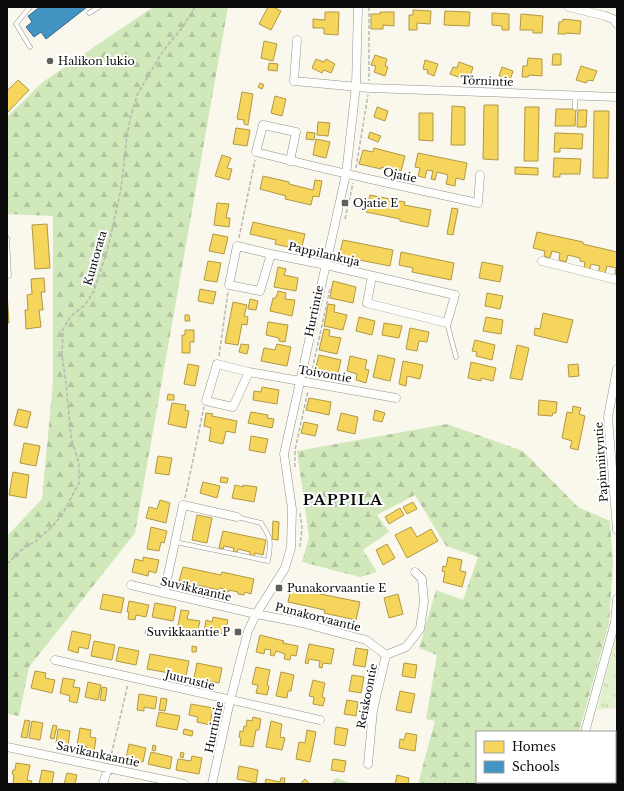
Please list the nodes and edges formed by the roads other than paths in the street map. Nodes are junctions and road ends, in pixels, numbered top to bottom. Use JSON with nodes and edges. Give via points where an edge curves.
{"nodes":[{"id":1,"x":30,"y":7,"type":"edge"},
{"id":2,"x":99,"y":7,"type":"edge"},
{"id":3,"x":358,"y":7,"type":"edge"},
{"id":4,"x":569,"y":7,"type":"edge"},
{"id":5,"x":89,"y":13,"type":"dead end"},
{"id":6,"x":617,"y":24,"type":"edge"},
{"id":7,"x":297,"y":40,"type":"dead end"},
{"id":8,"x":30,"y":47,"type":"dead end"},
{"id":9,"x":356,"y":86,"type":"junction"},
{"id":10,"x":575,"y":95,"type":"junction"},
{"id":11,"x":617,"y":96,"type":"edge"},
{"id":12,"x":574,"y":108,"type":"dead end"},
{"id":13,"x":290,"y":161,"type":"junction"},
{"id":14,"x":346,"y":174,"type":"junction"},
{"id":15,"x":480,"y":175,"type":"dead end"},
{"id":16,"x":7,"y":238,"type":"edge"},
{"id":17,"x":271,"y":254,"type":"junction"},
{"id":18,"x":542,"y":261,"type":"dead end"},
{"id":19,"x":326,"y":265,"type":"junction"},
{"id":20,"x":9,"y":276,"type":"dead end"},
{"id":21,"x":372,"y":276,"type":"junction"},
{"id":22,"x":617,"y":280,"type":"edge"},
{"id":23,"x":447,"y":323,"type":"junction"},
{"id":24,"x":456,"y":357,"type":"dead end"},
{"id":25,"x":617,"y":369,"type":"edge"},
{"id":26,"x":249,"y":372,"type":"junction"},
{"id":27,"x":300,"y":381,"type":"junction"},
{"id":28,"x":396,"y":398,"type":"dead end"},
{"id":29,"x":237,"y":517,"type":"joint"},
{"id":30,"x":617,"y":530,"type":"edge"},
{"id":31,"x":176,"y":542,"type":"junction"},
{"id":32,"x":415,"y":572,"type":"dead end"},
{"id":33,"x":131,"y":585,"type":"dead end"},
{"id":34,"x":164,"y":592,"type":"junction"},
{"id":35,"x":617,"y":599,"type":"edge"},
{"id":36,"x":617,"y":610,"type":"edge"},
{"id":37,"x":256,"y":614,"type":"junction"},
{"id":38,"x":386,"y":655,"type":"junction"},
{"id":39,"x":55,"y":660,"type":"dead end"},
{"id":40,"x":230,"y":701,"type":"junction"},
{"id":41,"x":320,"y":720,"type":"dead end"},
{"id":42,"x":585,"y":731,"type":"edge"},
{"id":43,"x":7,"y":747,"type":"edge"},
{"id":44,"x":368,"y":764,"type":"dead end"},
{"id":45,"x":108,"y":768,"type":"junction"},
{"id":46,"x":103,"y":784,"type":"edge"},
{"id":47,"x":184,"y":784,"type":"edge"},
{"id":48,"x":212,"y":784,"type":"edge"}],
"edges":[{"from":1,"to":8,"type":"lane","via":[[16,24]]},
{"from":2,"to":5,"type":"lane"},
{"from":3,"to":9,"type":"street","name":"Hurtintie"},
{"from":4,"to":6,"type":"street","via":[[605,16]]},
{"from":7,"to":9,"type":"street","name":"Törnintie","via":[[294,80]]},
{"from":9,"to":10,"type":"street","name":"Törnintie"},
{"from":9,"to":14,"type":"street","name":"Hurtintie"},
{"from":10,"to":11,"type":"street","name":"Törnintie"},
{"from":10,"to":12,"type":"lane"},
{"from":13,"to":13,"type":"street","name":"Ojatie","via":[[256,152],[263,125],[296,132]]},
{"from":13,"to":14,"type":"street","name":"Ojatie"},
{"from":14,"to":15,"type":"street","name":"Ojatie","via":[[478,203]]},
{"from":14,"to":19,"type":"street","name":"Hurtintie"},
{"from":16,"to":20,"type":"lane"},
{"from":17,"to":17,"type":"street","name":"Pappilankuja","via":[[237,246],[229,285],[260,291]]},
{"from":17,"to":19,"type":"street","name":"Pappilankuja"},
{"from":18,"to":22,"type":"street"},
{"from":19,"to":21,"type":"street","name":"Pappilankuja"},
{"from":19,"to":27,"type":"street","name":"Hurtintie"},
{"from":21,"to":23,"type":"street","name":"Pappilankuja","via":[[366,303]]},
{"from":21,"to":23,"type":"street","name":"Pappilankuja","via":[[455,295]]},
{"from":23,"to":24,"type":"lane"},
{"from":25,"to":30,"type":"street","name":"Papinniityntie","via":[[608,417]]},
{"from":26,"to":26,"type":"street","name":"Toivontie","via":[[217,364],[206,401],[233,407]]},
{"from":26,"to":27,"type":"street","name":"Toivontie"},
{"from":27,"to":28,"type":"street","name":"Toivontie"},
{"from":27,"to":37,"type":"street","name":"Hurtintie","via":[[284,454],[292,509],[292,548],[285,568]]},
{"from":29,"to":31,"type":"street","via":[[184,505]]},
{"from":29,"to":31,"type":"lane","via":[[261,523],[271,543],[268,561]]},
{"from":31,"to":34,"type":"street"},
{"from":32,"to":38,"type":"street","via":[[422,579],[424,602],[420,629],[406,647]]},
{"from":33,"to":34,"type":"street","name":"Suvikkaantie"},
{"from":34,"to":37,"type":"street","name":"Suvikkaantie"},
{"from":35,"to":36,"type":"street"},
{"from":36,"to":42,"type":"street"},
{"from":37,"to":38,"type":"street","name":"Punakorvaantie","via":[[366,640]]},
{"from":37,"to":40,"type":"street","name":"Hurtintie","via":[[248,631]]},
{"from":38,"to":44,"type":"street","name":"Reiskoontie","via":[[373,710]]},
{"from":39,"to":40,"type":"street","name":"Juurustie"},
{"from":40,"to":41,"type":"street","name":"Juurustie"},
{"from":40,"to":48,"type":"street","name":"Hurtintie"},
{"from":43,"to":45,"type":"street","name":"Savikankaantie"},
{"from":45,"to":46,"type":"street"},
{"from":45,"to":47,"type":"street","name":"Savikankaantie"}]}
